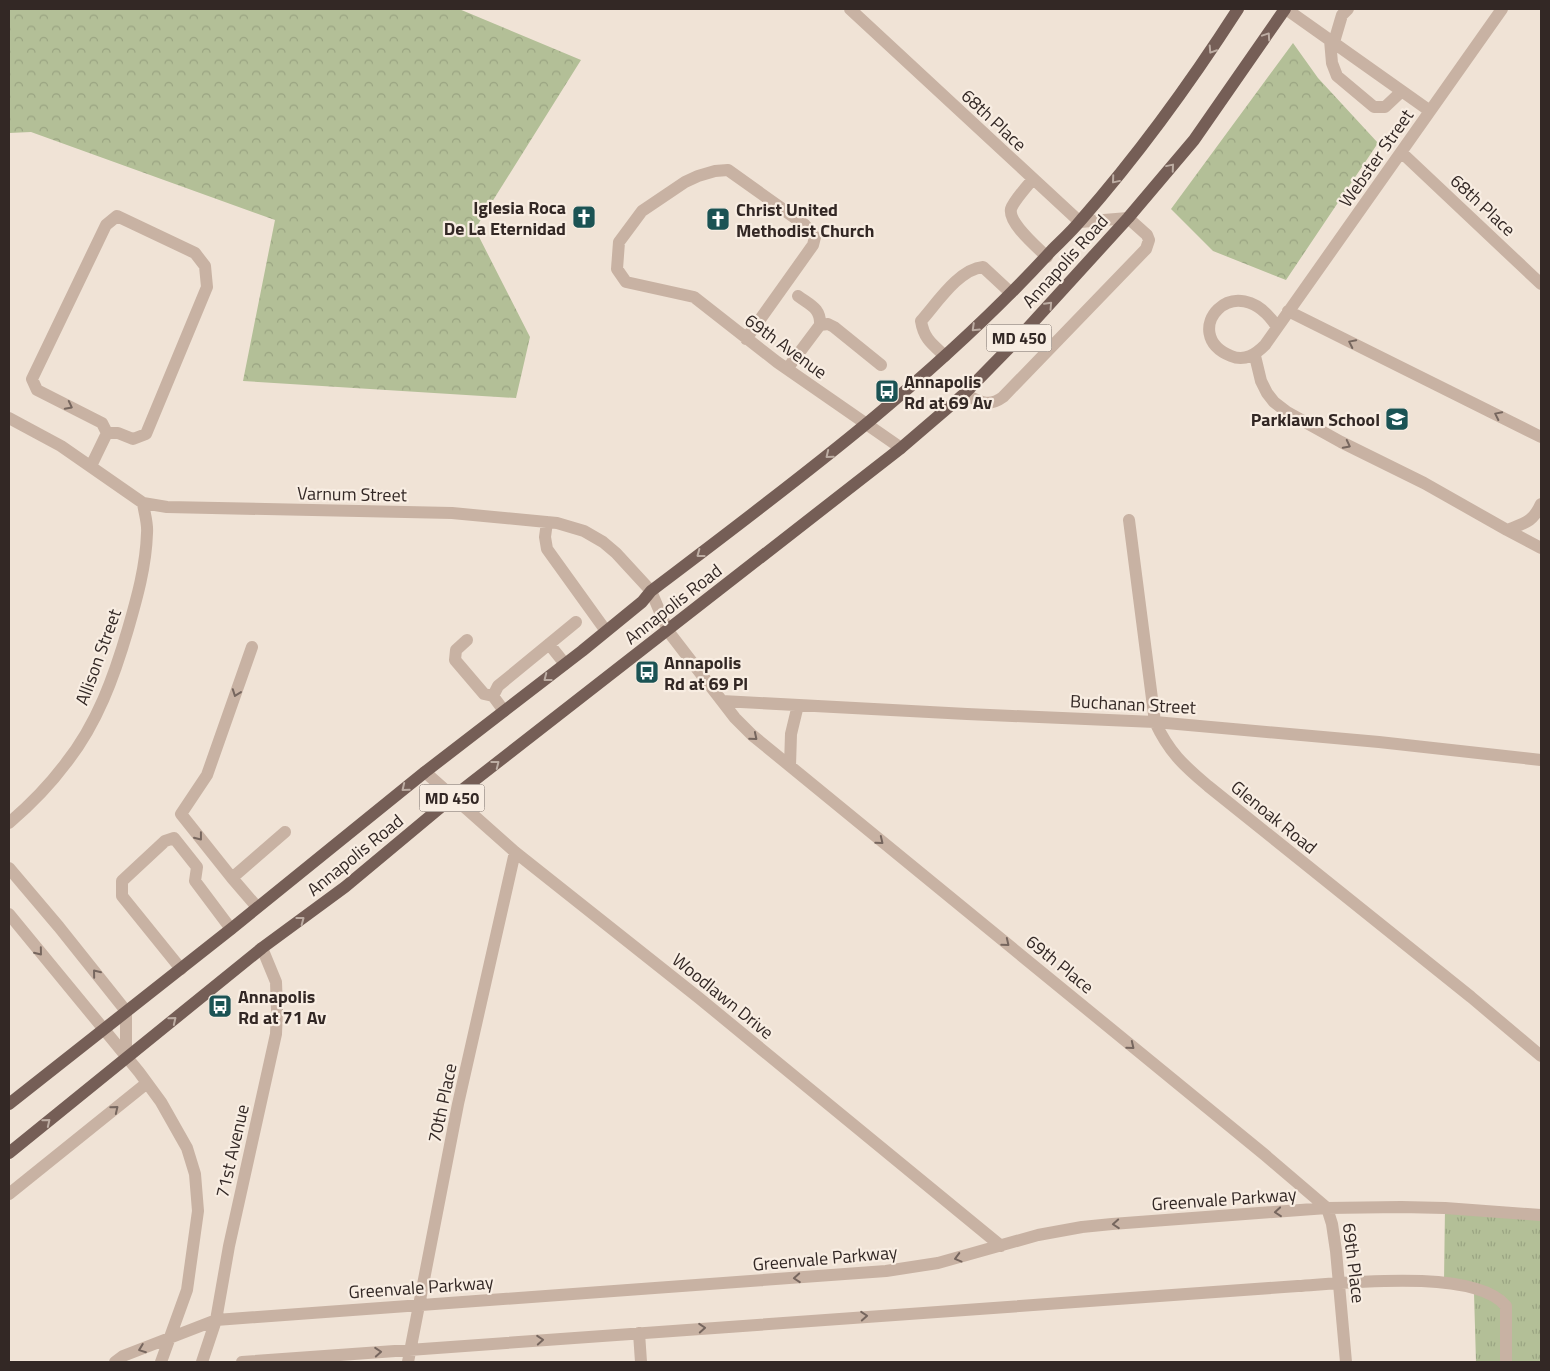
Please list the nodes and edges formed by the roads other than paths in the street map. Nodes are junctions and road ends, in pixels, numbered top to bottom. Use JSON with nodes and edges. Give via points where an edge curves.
{"nodes":[{"id":1,"x":850,"y":9,"type":"edge"},
{"id":2,"x":1238,"y":9,"type":"edge"},
{"id":3,"x":1286,"y":9,"type":"edge"},
{"id":4,"x":1348,"y":9,"type":"edge"},
{"id":5,"x":1502,"y":9,"type":"edge"},
{"id":6,"x":1332,"y":41,"type":"junction"},
{"id":7,"x":1402,"y":91,"type":"junction"},
{"id":8,"x":1430,"y":111,"type":"junction"},
{"id":9,"x":1401,"y":152,"type":"junction"},
{"id":10,"x":1032,"y":180,"type":"junction"},
{"id":11,"x":1128,"y":218,"type":"junction"},
{"id":12,"x":1080,"y":222,"type":"junction"},
{"id":13,"x":1046,"y":257,"type":"junction"},
{"id":14,"x":1541,"y":284,"type":"edge"},
{"id":15,"x":1011,"y":293,"type":"junction"},
{"id":16,"x":798,"y":296,"type":"dead end"},
{"id":17,"x":1288,"y":312,"type":"junction"},
{"id":18,"x":820,"y":325,"type":"junction"},
{"id":19,"x":1277,"y":327,"type":"junction"},
{"id":20,"x":746,"y":339,"type":"junction"},
{"id":21,"x":945,"y":356,"type":"junction"},
{"id":22,"x":1255,"y":356,"type":"junction"},
{"id":23,"x":881,"y":365,"type":"dead end"},
{"id":24,"x":786,"y":368,"type":"junction"},
{"id":25,"x":964,"y":394,"type":"junction"},
{"id":26,"x":9,"y":418,"type":"edge"},
{"id":27,"x":867,"y":424,"type":"junction"},
{"id":28,"x":107,"y":433,"type":"junction"},
{"id":29,"x":1541,"y":437,"type":"edge"},
{"id":30,"x":901,"y":448,"type":"junction"},
{"id":31,"x":90,"y":466,"type":"junction"},
{"id":32,"x":143,"y":503,"type":"junction"},
{"id":33,"x":1541,"y":504,"type":"edge"},
{"id":34,"x":1129,"y":520,"type":"dead end"},
{"id":35,"x":547,"y":522,"type":"junction"},
{"id":36,"x":1507,"y":530,"type":"junction"},
{"id":37,"x":1541,"y":548,"type":"edge"},
{"id":38,"x":651,"y":591,"type":"junction"},
{"id":39,"x":576,"y":622,"type":"dead end"},
{"id":40,"x":606,"y":631,"type":"junction"},
{"id":41,"x":668,"y":631,"type":"junction"},
{"id":42,"x":468,"y":640,"type":"dead end"},
{"id":43,"x":549,"y":644,"type":"junction"},
{"id":44,"x":252,"y":647,"type":"dead end"},
{"id":45,"x":565,"y":664,"type":"junction"},
{"id":46,"x":493,"y":696,"type":"junction"},
{"id":47,"x":722,"y":701,"type":"junction"},
{"id":48,"x":798,"y":705,"type":"junction"},
{"id":49,"x":504,"y":711,"type":"junction"},
{"id":50,"x":1155,"y":722,"type":"junction"},
{"id":51,"x":1541,"y":760,"type":"edge"},
{"id":52,"x":790,"y":766,"type":"junction"},
{"id":53,"x":425,"y":772,"type":"junction"},
{"id":54,"x":453,"y":797,"type":"junction"},
{"id":55,"x":9,"y":823,"type":"edge"},
{"id":56,"x":285,"y":832,"type":"dead end"},
{"id":57,"x":515,"y":852,"type":"junction"},
{"id":58,"x":9,"y":868,"type":"edge"},
{"id":59,"x":232,"y":878,"type":"junction"},
{"id":60,"x":257,"y":907,"type":"junction"},
{"id":61,"x":9,"y":914,"type":"edge"},
{"id":62,"x":231,"y":929,"type":"junction"},
{"id":63,"x":262,"y":948,"type":"junction"},
{"id":64,"x":181,"y":969,"type":"junction"},
{"id":65,"x":126,"y":1011,"type":"junction"},
{"id":66,"x":103,"y":1030,"type":"junction"},
{"id":67,"x":1541,"y":1056,"type":"edge"},
{"id":68,"x":126,"y":1057,"type":"junction"},
{"id":69,"x":147,"y":1083,"type":"junction"},
{"id":70,"x":9,"y":1104,"type":"edge"},
{"id":71,"x":9,"y":1153,"type":"edge"},
{"id":72,"x":9,"y":1194,"type":"edge"},
{"id":73,"x":1327,"y":1208,"type":"junction"},
{"id":74,"x":1541,"y":1215,"type":"edge"},
{"id":75,"x":1001,"y":1246,"type":"junction"},
{"id":76,"x":1340,"y":1284,"type":"junction"},
{"id":77,"x":419,"y":1305,"type":"junction"},
{"id":78,"x":216,"y":1320,"type":"junction"},
{"id":79,"x":640,"y":1333,"type":"junction"},
{"id":80,"x":170,"y":1338,"type":"junction"},
{"id":81,"x":409,"y":1356,"type":"edge"},
{"id":82,"x":115,"y":1362,"type":"edge"},
{"id":83,"x":161,"y":1362,"type":"edge"},
{"id":84,"x":202,"y":1362,"type":"edge"},
{"id":85,"x":242,"y":1362,"type":"edge"},
{"id":86,"x":642,"y":1362,"type":"edge"},
{"id":87,"x":1346,"y":1362,"type":"edge"},
{"id":88,"x":1506,"y":1362,"type":"edge"}],
"edges":[{"from":1,"to":10,"type":"street","name":"68th Place"},
{"from":2,"to":12,"type":"main road","name":"Annapolis Road","number":"MD 450","one_way":true,"via":[[1132,160]]},
{"from":3,"to":6,"type":"street"},
{"from":11,"to":3,"type":"main road","name":"Annapolis Road","number":"MD 450","one_way":true,"via":[[1194,140]]},
{"from":4,"to":6,"type":"street","via":[[1342,15]]},
{"from":5,"to":8,"type":"street","name":"Webster Street"},
{"from":6,"to":7,"type":"street"},
{"from":6,"to":7,"type":"street","via":[[1332,63],[1337,76],[1374,107],[1385,107]]},
{"from":7,"to":8,"type":"street"},
{"from":8,"to":9,"type":"street","name":"Webster Street"},
{"from":9,"to":14,"type":"street","name":"68th Place"},
{"from":9,"to":17,"type":"street","name":"Webster Street"},
{"from":10,"to":12,"type":"street","name":"68th Place"},
{"from":10,"to":13,"type":"street","via":[[1011,209],[1012,218]]},
{"from":11,"to":12,"type":"street"},
{"from":25,"to":11,"type":"main road","name":"Annapolis Road","number":"MD 450","one_way":true},
{"from":11,"to":25,"type":"street","via":[[1147,235],[1146,249],[1003,397],[987,404]]},
{"from":12,"to":13,"type":"main road","name":"Annapolis Road","number":"MD 450"},
{"from":13,"to":15,"type":"main road","name":"Annapolis Road","number":"MD 450"},
{"from":15,"to":21,"type":"main road","name":"Annapolis Road","number":"MD 450","one_way":true},
{"from":15,"to":21,"type":"street","via":[[983,268],[975,268],[962,275],[921,321],[928,340]]},
{"from":16,"to":18,"type":"street","via":[[815,308],[820,316]]},
{"from":17,"to":19,"type":"street","name":"Webster Street"},
{"from":29,"to":17,"type":"street","one_way":true},
{"from":18,"to":23,"type":"street","via":[[834,327]]},
{"from":18,"to":24,"type":"street"},
{"from":19,"to":22,"type":"street"},
{"from":19,"to":22,"type":"street","via":[[1269,315],[1242,300],[1216,310],[1210,320],[1209,331],[1214,343],[1223,353],[1235,358]]},
{"from":20,"to":20,"type":"street","name":"69th Avenue","via":[[694,298],[626,282],[617,269],[619,242],[642,212],[685,182],[715,171],[728,170],[810,229],[815,237],[813,245]]},
{"from":20,"to":24,"type":"street","name":"69th Avenue"},
{"from":21,"to":27,"type":"main road","name":"Annapolis Road","number":"MD 450"},
{"from":22,"to":36,"type":"street","one_way":true,"via":[[1267,393],[1287,412]]},
{"from":24,"to":27,"type":"street","name":"69th Avenue"},
{"from":25,"to":30,"type":"main road","name":"Annapolis Road","number":"MD 450"},
{"from":26,"to":31,"type":"street","name":"Varnum Street"},
{"from":27,"to":30,"type":"street","name":"69th Avenue"},
{"from":27,"to":38,"type":"main road","name":"Annapolis Road","number":"MD 450","one_way":true},
{"from":28,"to":28,"type":"street","one_way":true,"via":[[133,439],[146,434],[207,287],[205,266],[195,253],[116,216],[106,225],[32,379],[37,390],[102,423]]},
{"from":28,"to":31,"type":"street"},
{"from":30,"to":41,"type":"main road","name":"Annapolis Road","number":"MD 450"},
{"from":31,"to":32,"type":"street","name":"Varnum Street"},
{"from":32,"to":35,"type":"street","name":"Varnum Street","via":[[167,508],[452,513]]},
{"from":32,"to":55,"type":"street","name":"Allison Street","via":[[147,531],[143,571],[108,693],[68,762]]},
{"from":33,"to":36,"type":"street","via":[[1530,522]]},
{"from":34,"to":50,"type":"street","name":"Glenoak Road"},
{"from":35,"to":38,"type":"street","name":"Varnum Street","via":[[584,531],[603,542]]},
{"from":35,"to":40,"type":"street","via":[[547,549]]},
{"from":36,"to":37,"type":"street"},
{"from":38,"to":40,"type":"main road","name":"Annapolis Road","number":"MD 450"},
{"from":38,"to":41,"type":"street","name":"Varnum Street"},
{"from":39,"to":43,"type":"street"},
{"from":40,"to":45,"type":"main road","name":"Annapolis Road","number":"MD 450"},
{"from":41,"to":47,"type":"street","name":"69th Place"},
{"from":54,"to":41,"type":"main road","name":"Annapolis Road","number":"MD 450","one_way":true},
{"from":42,"to":46,"type":"street","via":[[456,650],[455,660],[484,694]]},
{"from":43,"to":45,"type":"street"},
{"from":43,"to":46,"type":"street","via":[[498,686]]},
{"from":44,"to":59,"type":"street","one_way":true,"via":[[207,775],[181,814]]},
{"from":45,"to":49,"type":"main road","name":"Annapolis Road","number":"MD 450","one_way":true},
{"from":46,"to":49,"type":"street"},
{"from":47,"to":48,"type":"street","name":"Buchanan Street"},
{"from":47,"to":52,"type":"street","name":"69th Place","one_way":true,"via":[[748,732]]},
{"from":48,"to":50,"type":"street","name":"Buchanan Street"},
{"from":48,"to":52,"type":"street","via":[[791,734]]},
{"from":49,"to":53,"type":"main road","name":"Annapolis Road","number":"MD 450"},
{"from":50,"to":51,"type":"street","name":"Buchanan Street"},
{"from":50,"to":67,"type":"street","name":"Glenoak Road","via":[[1176,758],[1192,773]]},
{"from":52,"to":73,"type":"street","name":"69th Place","one_way":true},
{"from":53,"to":54,"type":"street","name":"Woodlawn Drive"},
{"from":53,"to":60,"type":"main road","name":"Annapolis Road","number":"MD 450","one_way":true},
{"from":54,"to":57,"type":"street","name":"Woodlawn Drive"},
{"from":63,"to":54,"type":"main road","name":"Annapolis Road","number":"MD 450","one_way":true,"via":[[345,887]]},
{"from":56,"to":59,"type":"street"},
{"from":57,"to":75,"type":"street","name":"Woodlawn Drive"},
{"from":57,"to":77,"type":"street","name":"70th Place","via":[[458,1104]]},
{"from":65,"to":58,"type":"street","one_way":true},
{"from":59,"to":60,"type":"street"},
{"from":60,"to":62,"type":"main road","name":"Annapolis Road","number":"MD 450"},
{"from":61,"to":66,"type":"street","name":"71st Avenue","one_way":true},
{"from":62,"to":64,"type":"main road","name":"Annapolis Road","number":"MD 450"},
{"from":62,"to":64,"type":"street","via":[[194,881],[197,866],[174,838],[165,840],[122,881],[122,896]]},
{"from":68,"to":63,"type":"main road","name":"Annapolis Road","number":"MD 450","one_way":true},
{"from":63,"to":78,"type":"street","name":"71st Avenue","via":[[276,982],[276,1034]]},
{"from":64,"to":65,"type":"main road","name":"Annapolis Road","number":"MD 450"},
{"from":65,"to":66,"type":"main road","name":"Annapolis Road","number":"MD 450"},
{"from":65,"to":68,"type":"street"},
{"from":66,"to":68,"type":"street","name":"71st Avenue"},
{"from":66,"to":70,"type":"main road","name":"Annapolis Road","number":"MD 450"},
{"from":68,"to":69,"type":"street","name":"71st Avenue"},
{"from":71,"to":68,"type":"main road","name":"Annapolis Road","number":"MD 450","one_way":true},
{"from":72,"to":69,"type":"street","one_way":true},
{"from":69,"to":80,"type":"street","name":"71st Avenue","via":[[174,1123],[187,1148],[195,1174],[198,1212],[187,1290]]},
{"from":73,"to":74,"type":"street","name":"Greenvale Parkway","via":[[1401,1206]]},
{"from":73,"to":75,"type":"street","name":"Greenvale Parkway","one_way":true,"via":[[1082,1227]]},
{"from":73,"to":76,"type":"street","name":"69th Place"},
{"from":75,"to":77,"type":"street","name":"Greenvale Parkway","one_way":true,"via":[[938,1263],[886,1271]]},
{"from":79,"to":76,"type":"street","one_way":true},
{"from":76,"to":87,"type":"street","name":"69th Place"},
{"from":76,"to":88,"type":"street","via":[[1444,1282],[1472,1288],[1501,1300],[1506,1306]]},
{"from":77,"to":78,"type":"street","name":"Greenvale Parkway"},
{"from":77,"to":81,"type":"street","name":"70th Place"},
{"from":78,"to":80,"type":"street","name":"Greenvale Parkway"},
{"from":78,"to":84,"type":"street","name":"71st Avenue"},
{"from":81,"to":79,"type":"street","one_way":true},
{"from":79,"to":86,"type":"street"},
{"from":80,"to":82,"type":"street","name":"Greenvale Parkway","one_way":true},
{"from":80,"to":83,"type":"street","name":"71st Avenue"},
{"from":85,"to":81,"type":"street","one_way":true}]}
